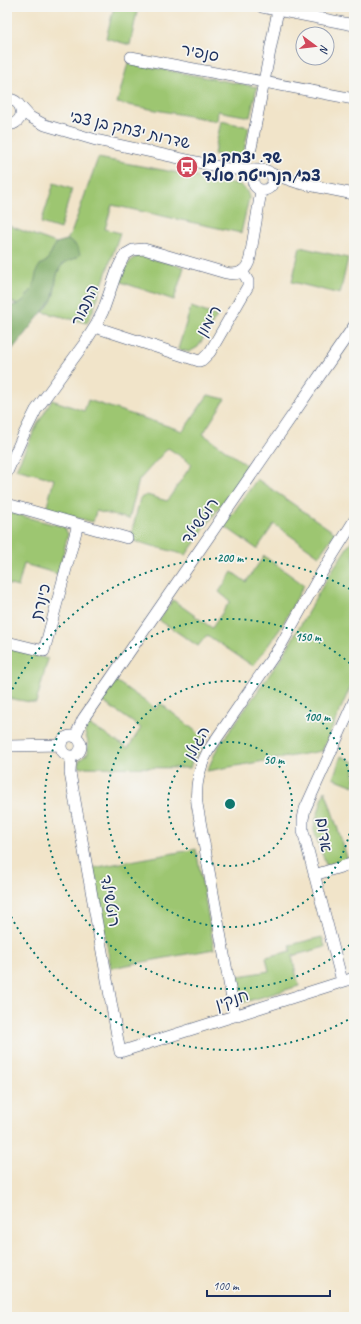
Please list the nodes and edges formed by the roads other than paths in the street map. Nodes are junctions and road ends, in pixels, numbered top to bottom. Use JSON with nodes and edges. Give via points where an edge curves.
{"nodes":[{"id":1,"x":262,"y":7,"type":"edge"},
{"id":2,"x":278,"y":10,"type":"junction"},
{"id":3,"x":354,"y":26,"type":"edge"},
{"id":4,"x":131,"y":57,"type":"dead end"},
{"id":5,"x":264,"y":82,"type":"junction"},
{"id":6,"x":7,"y":99,"type":"edge"},
{"id":7,"x":354,"y":99,"type":"edge"},
{"id":8,"x":21,"y":107,"type":"junction"},
{"id":9,"x":11,"y":125,"type":"edge"},
{"id":10,"x":48,"y":126,"type":"junction"},
{"id":11,"x":251,"y":148,"type":"dead end"},
{"id":12,"x":229,"y":169,"type":"junction"},
{"id":13,"x":259,"y":170,"type":"junction"},
{"id":14,"x":272,"y":174,"type":"junction"},
{"id":15,"x":299,"y":183,"type":"junction"},
{"id":16,"x":261,"y":188,"type":"junction"},
{"id":17,"x":354,"y":194,"type":"edge"},
{"id":18,"x":242,"y":271,"type":"junction"},
{"id":19,"x":354,"y":326,"type":"edge"},
{"id":20,"x":95,"y":327,"type":"junction"},
{"id":21,"x":7,"y":472,"type":"edge"},
{"id":22,"x":7,"y":504,"type":"edge"},
{"id":23,"x":354,"y":521,"type":"edge"},
{"id":24,"x":78,"y":524,"type":"junction"},
{"id":25,"x":127,"y":538,"type":"dead end"},
{"id":26,"x":7,"y":642,"type":"edge"},
{"id":27,"x":354,"y":701,"type":"edge"},
{"id":28,"x":75,"y":737,"type":"junction"},
{"id":29,"x":61,"y":745,"type":"junction"},
{"id":30,"x":7,"y":746,"type":"edge"},
{"id":31,"x":71,"y":756,"type":"junction"},
{"id":32,"x":354,"y":863,"type":"edge"},
{"id":33,"x":314,"y":875,"type":"junction"},
{"id":34,"x":354,"y":978,"type":"edge"},
{"id":35,"x":342,"y":982,"type":"junction"},
{"id":36,"x":235,"y":1016,"type":"junction"},
{"id":37,"x":120,"y":1052,"type":"joint"}],
"edges":[{"from":1,"to":2,"type":"street"},
{"from":2,"to":3,"type":"street"},
{"from":2,"to":5,"type":"street"},
{"from":4,"to":5,"type":"street","name":"סנפיר"},
{"from":5,"to":7,"type":"street","name":"סנפיר"},
{"from":5,"to":11,"type":"street"},
{"from":6,"to":8,"type":"street","name":"שדרות יצחק בן צבי","via":[[16,101]]},
{"from":8,"to":9,"type":"street","via":[[20,117]]},
{"from":8,"to":10,"type":"street","name":"שדרות יצחק בן צבי","via":[[30,117]]},
{"from":9,"to":10,"type":"street","name":"שדרות יצחק בן צבי","via":[[29,123]]},
{"from":10,"to":12,"type":"street","name":"שדרות יצחק בן צבי","via":[[123,147]]},
{"from":12,"to":13,"type":"street","name":"שדרות יצחק בן צבי"},
{"from":12,"to":16,"type":"street","name":"שדרות יצחק בן צבי"},
{"from":13,"to":14,"type":"street","via":[[266,170]]},
{"from":13,"to":16,"type":"street","via":[[253,178]]},
{"from":14,"to":15,"type":"street"},
{"from":14,"to":16,"type":"street","via":[[273,181]]},
{"from":15,"to":16,"type":"street"},
{"from":15,"to":17,"type":"street"},
{"from":16,"to":18,"type":"street","via":[[250,258]]},
{"from":18,"to":20,"type":"street","name":"התבור","via":[[230,274],[149,250],[133,250],[120,262]]},
{"from":18,"to":20,"type":"street","name":"רימון","via":[[248,286],[210,352],[202,360]]},
{"from":19,"to":28,"type":"street","name":"רוטשילד","via":[[84,718]]},
{"from":20,"to":21,"type":"street","name":"התבור","via":[[36,410]]},
{"from":22,"to":24,"type":"street"},
{"from":23,"to":36,"type":"street","name":"הגולן","via":[[322,570],[281,645],[208,751],[198,776],[197,804]]},
{"from":24,"to":25,"type":"street"},
{"from":24,"to":26,"type":"street","name":"כינרת","via":[[44,652]]},
{"from":27,"to":33,"type":"street","name":"אדום","via":[[304,814],[303,828]]},
{"from":28,"to":29,"type":"street","via":[[66,737]]},
{"from":28,"to":31,"type":"street","via":[[80,742],[81,749]]},
{"from":29,"to":30,"type":"street"},
{"from":29,"to":31,"type":"street","via":[[64,754]]},
{"from":31,"to":37,"type":"street","name":"רוטשילד","via":[[70,773]]},
{"from":32,"to":33,"type":"street"},
{"from":33,"to":35,"type":"street","name":"אדום"},
{"from":34,"to":35,"type":"street","name":"חנקין"},
{"from":35,"to":36,"type":"street","name":"חנקין"},
{"from":36,"to":37,"type":"street","name":"חנקין"}]}
